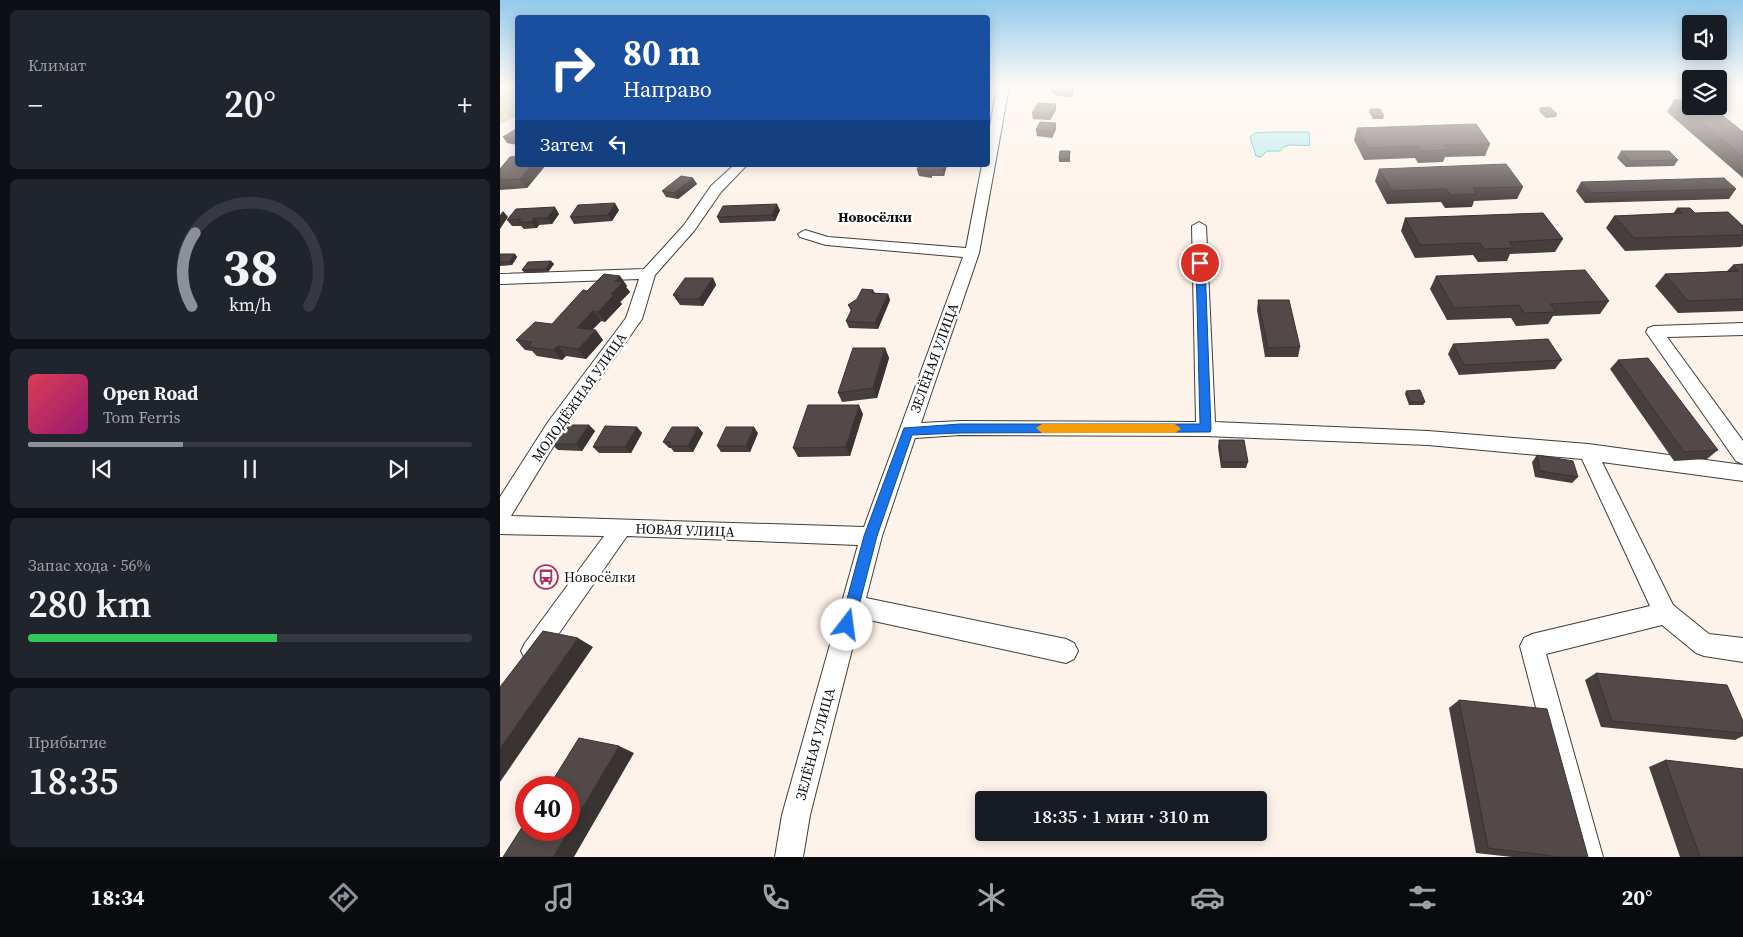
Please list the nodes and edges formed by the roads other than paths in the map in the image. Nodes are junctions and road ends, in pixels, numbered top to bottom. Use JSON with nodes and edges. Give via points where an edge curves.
{"nodes":[{"id":1,"x":995,"y":127,"type":"edge"},
{"id":2,"x":990,"y":156,"type":"edge"},
{"id":3,"x":739,"y":167,"type":"edge"},
{"id":4,"x":988,"y":167,"type":"edge"},
{"id":5,"x":1199,"y":226,"type":"dead end"},
{"id":6,"x":805,"y":234,"type":"dead end"},
{"id":7,"x":972,"y":253,"type":"junction"},
{"id":8,"x":648,"y":274,"type":"junction"},
{"id":9,"x":500,"y":279,"type":"edge"},
{"id":10,"x":1743,"y":329,"type":"edge"},
{"id":11,"x":1206,"y":429,"type":"junction"},
{"id":12,"x":908,"y":431,"type":"junction"},
{"id":13,"x":1588,"y":452,"type":"junction"},
{"id":14,"x":1743,"y":456,"type":"edge"},
{"id":15,"x":1743,"y":473,"type":"edge"},
{"id":16,"x":500,"y":515,"type":"edge"},
{"id":17,"x":500,"y":525,"type":"edge"},
{"id":18,"x":620,"y":528,"type":"junction"},
{"id":19,"x":870,"y":536,"type":"junction"},
{"id":20,"x":852,"y":606,"type":"junction"},
{"id":21,"x":1665,"y":613,"type":"junction"},
{"id":22,"x":1743,"y":650,"type":"edge"},
{"id":23,"x":1066,"y":651,"type":"dead end"},
{"id":24,"x":517,"y":672,"type":"edge"},
{"id":25,"x":789,"y":857,"type":"edge"},
{"id":26,"x":1588,"y":857,"type":"edge"}],
"edges":[{"from":1,"to":2,"type":"street","name":"ЗЕЛЁНАЯ УЛИЦА"},
{"from":3,"to":8,"type":"street","via":[[716,189],[689,228]]},
{"from":4,"to":7,"type":"street","name":"ЗЕЛЁНАЯ УЛИЦА"},
{"from":5,"to":11,"type":"street"},
{"from":6,"to":7,"type":"street","via":[[826,241]]},
{"from":7,"to":12,"type":"street","name":"ЗЕЛЁНАЯ УЛИЦА"},
{"from":8,"to":9,"type":"street"},
{"from":8,"to":16,"type":"street","name":"МОЛОДЁЖНАЯ УЛИЦА","via":[[634,319],[555,427]]},
{"from":10,"to":14,"type":"street","via":[[1654,332]]},
{"from":11,"to":12,"type":"street","via":[[960,428]]},
{"from":11,"to":13,"type":"street","via":[[1428,438]]},
{"from":12,"to":19,"type":"street","name":"ЗЕЛЁНАЯ УЛИЦА"},
{"from":13,"to":15,"type":"street"},
{"from":13,"to":21,"type":"street"},
{"from":17,"to":18,"type":"street","name":"НОВАЯ УЛИЦА"},
{"from":18,"to":19,"type":"street","name":"НОВАЯ УЛИЦА"},
{"from":18,"to":24,"type":"street","via":[[591,573]]},
{"from":19,"to":20,"type":"street","name":"ЗЕЛЁНАЯ УЛИЦА"},
{"from":20,"to":23,"type":"street"},
{"from":20,"to":25,"type":"street","name":"ЗЕЛЁНАЯ УЛИЦА","via":[[796,815]]},
{"from":21,"to":22,"type":"street","via":[[1704,645]]},
{"from":21,"to":26,"type":"street","via":[[1532,646]]}]}
